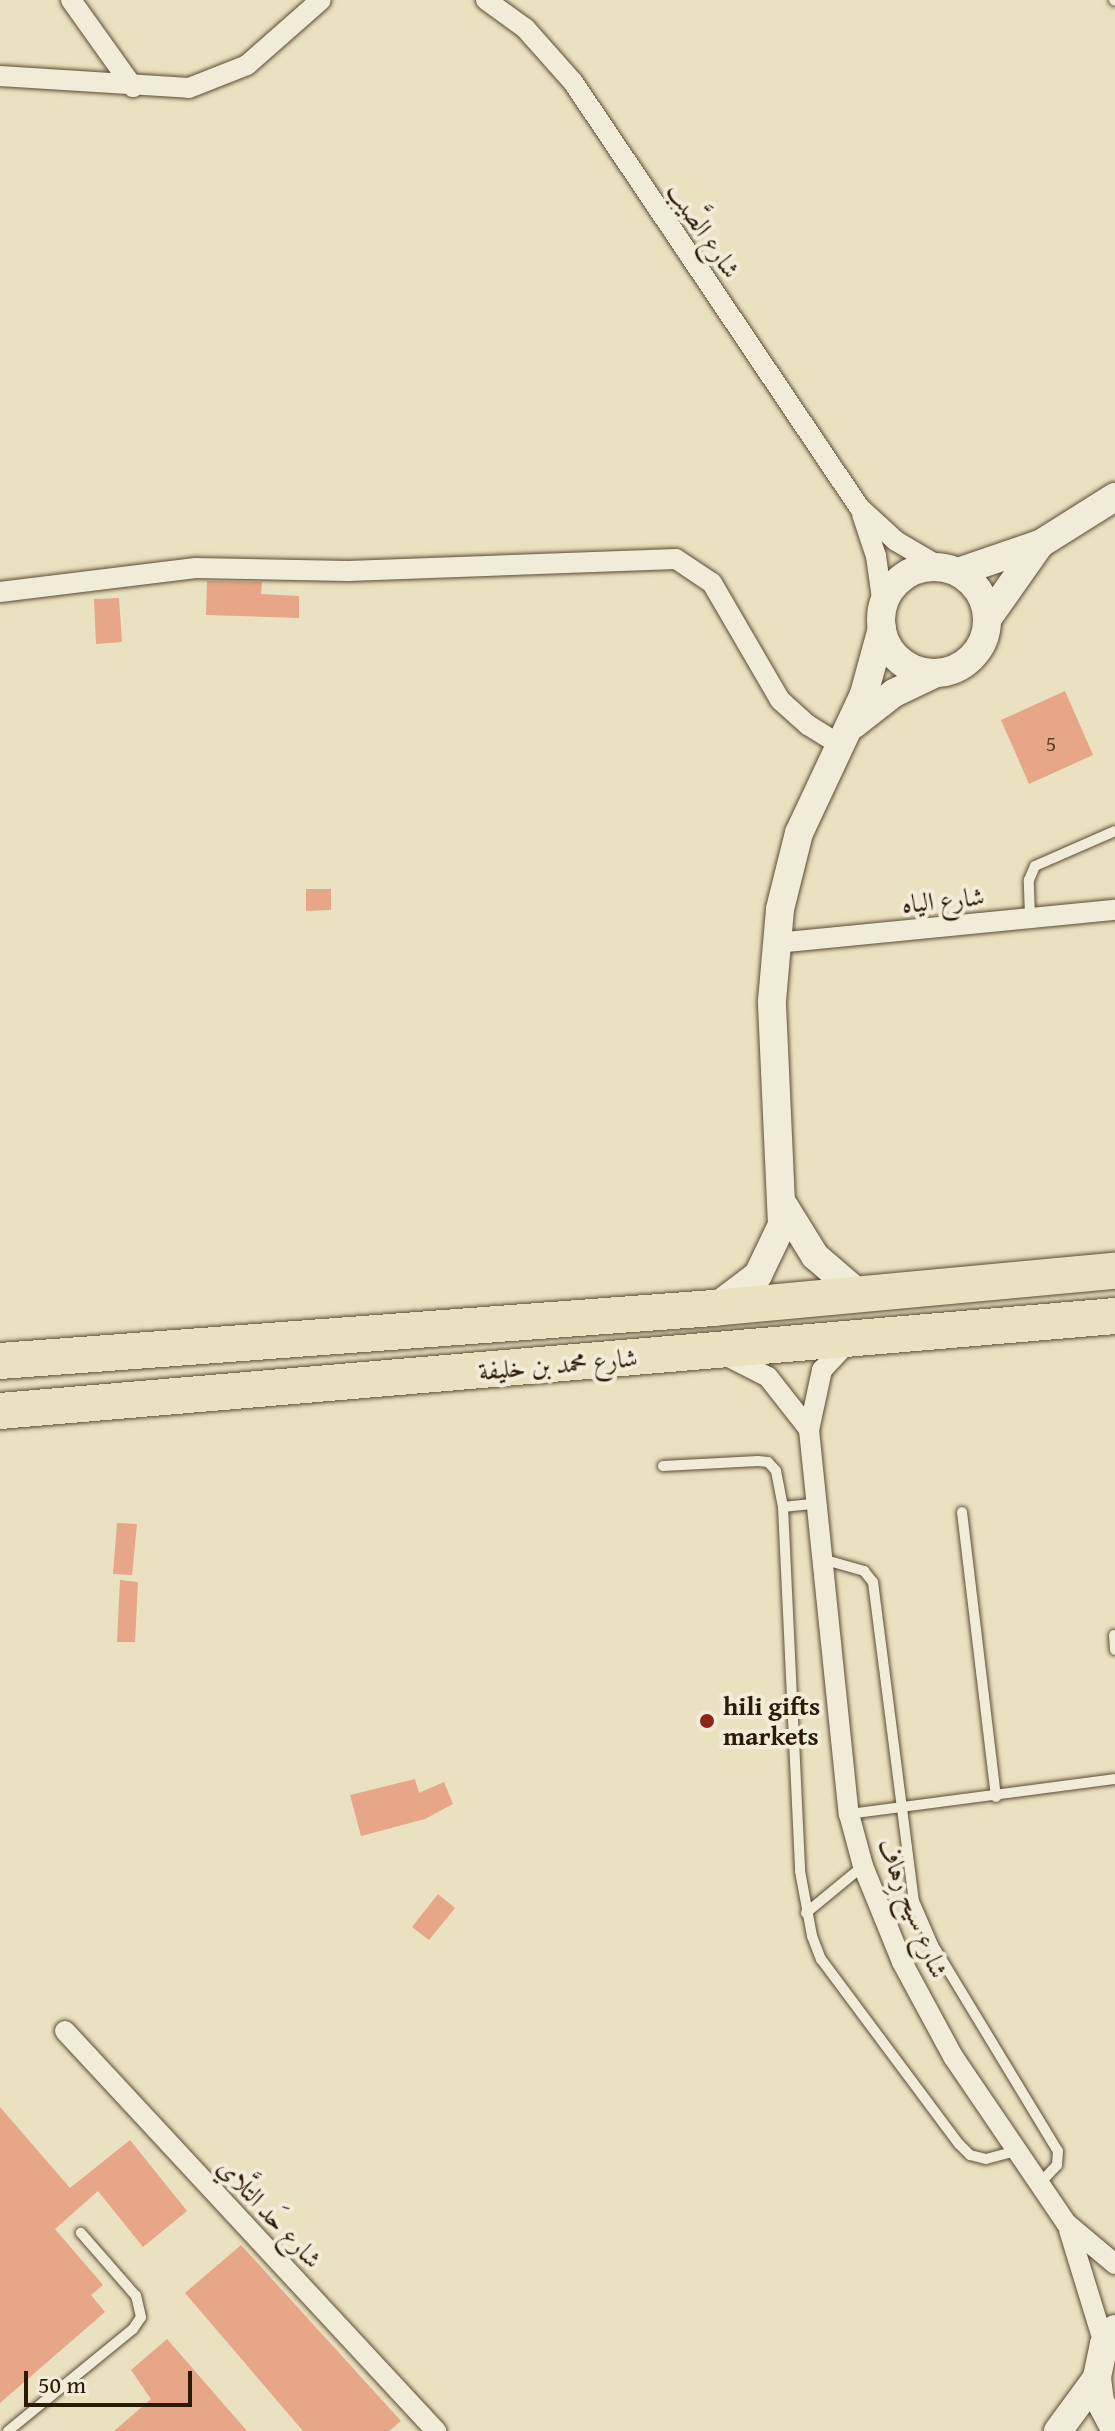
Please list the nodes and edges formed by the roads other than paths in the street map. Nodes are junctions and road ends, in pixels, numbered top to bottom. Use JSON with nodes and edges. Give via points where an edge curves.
{"nodes":[{"id":1,"x":71,"y":0,"type":"edge"},
{"id":2,"x":321,"y":0,"type":"edge"},
{"id":3,"x":486,"y":0,"type":"edge"},
{"id":4,"x":0,"y":76,"type":"edge"},
{"id":5,"x":133,"y":87,"type":"junction"},
{"id":6,"x":1115,"y":497,"type":"edge"},
{"id":7,"x":859,"y":507,"type":"junction"},
{"id":8,"x":1040,"y":544,"type":"junction"},
{"id":9,"x":949,"y":570,"type":"junction"},
{"id":10,"x":0,"y":592,"type":"edge"},
{"id":11,"x":882,"y":617,"type":"junction"},
{"id":12,"x":988,"y":618,"type":"junction"},
{"id":13,"x":934,"y":674,"type":"junction"},
{"id":14,"x":841,"y":739,"type":"junction"},
{"id":15,"x":1115,"y":831,"type":"edge"},
{"id":16,"x":1115,"y":910,"type":"edge"},
{"id":17,"x":1030,"y":917,"type":"junction"},
{"id":18,"x":776,"y":943,"type":"junction"},
{"id":19,"x":784,"y":1206,"type":"junction"},
{"id":20,"x":1115,"y":1271,"type":"edge"},
{"id":21,"x":859,"y":1294,"type":"junction"},
{"id":22,"x":713,"y":1308,"type":"junction"},
{"id":23,"x":1115,"y":1316,"type":"edge"},
{"id":24,"x":850,"y":1339,"type":"junction"},
{"id":25,"x":707,"y":1351,"type":"junction"},
{"id":26,"x":0,"y":1361,"type":"edge"},
{"id":27,"x":0,"y":1411,"type":"edge"},
{"id":28,"x":809,"y":1430,"type":"junction"},
{"id":29,"x":663,"y":1466,"type":"dead end"},
{"id":30,"x":814,"y":1504,"type":"junction"},
{"id":31,"x":783,"y":1507,"type":"junction"},
{"id":32,"x":962,"y":1512,"type":"dead end"},
{"id":33,"x":822,"y":1559,"type":"junction"},
{"id":34,"x":1114,"y":1635,"type":"edge"},
{"id":35,"x":1115,"y":1650,"type":"edge"},
{"id":36,"x":1115,"y":1779,"type":"edge"},
{"id":37,"x":996,"y":1797,"type":"junction"},
{"id":38,"x":899,"y":1808,"type":"junction"},
{"id":39,"x":849,"y":1814,"type":"junction"},
{"id":40,"x":863,"y":1866,"type":"junction"},
{"id":41,"x":806,"y":1913,"type":"junction"},
{"id":42,"x":65,"y":2031,"type":"dead end"},
{"id":43,"x":1016,"y":2151,"type":"junction"},
{"id":44,"x":1039,"y":2184,"type":"junction"},
{"id":45,"x":1066,"y":2223,"type":"junction"},
{"id":46,"x":81,"y":2233,"type":"dead end"},
{"id":47,"x":1115,"y":2264,"type":"edge"},
{"id":48,"x":1110,"y":2337,"type":"edge"},
{"id":49,"x":1097,"y":2378,"type":"junction"},
{"id":50,"x":1115,"y":2429,"type":"edge"},
{"id":51,"x":8,"y":2431,"type":"edge"},
{"id":52,"x":436,"y":2431,"type":"edge"},
{"id":53,"x":1058,"y":2431,"type":"edge"}],
"edges":[{"from":1,"to":5,"type":"street"},
{"from":2,"to":5,"type":"street","via":[[247,65],[220,79],[189,88]]},
{"from":3,"to":7,"type":"street","name":"شارع الصَّيب","via":[[525,28],[573,82]]},
{"from":4,"to":5,"type":"street"},
{"from":6,"to":8,"type":"street"},
{"from":7,"to":9,"type":"street","name":"شارع الصَّيب","via":[[896,541]]},
{"from":7,"to":11,"type":"street","name":"شارع الصَّيب","via":[[876,556]]},
{"from":8,"to":9,"type":"street"},
{"from":8,"to":12,"type":"street"},
{"from":9,"to":11,"type":"street","via":[[911,572],[889,592]]},
{"from":9,"to":12,"type":"street","via":[[984,600]]},
{"from":10,"to":14,"type":"street","via":[[196,568],[348,571],[676,559],[712,583],[780,700]]},
{"from":11,"to":13,"type":"street","via":[[899,661]]},
{"from":11,"to":14,"type":"street","via":[[872,672]]},
{"from":12,"to":13,"type":"street","via":[[973,658]]},
{"from":13,"to":14,"type":"street","via":[[876,705]]},
{"from":14,"to":18,"type":"street","via":[[799,833]]},
{"from":15,"to":17,"type":"lane","via":[[1035,866],[1029,880]]},
{"from":16,"to":17,"type":"street","name":"شارع الياه"},
{"from":17,"to":18,"type":"street","name":"شارع الياه"},
{"from":18,"to":19,"type":"street","via":[[772,1001]]},
{"from":19,"to":21,"type":"street","via":[[815,1256]]},
{"from":19,"to":22,"type":"street","via":[[777,1243],[758,1275]]},
{"from":20,"to":21,"type":"highway","name":"شارع محمد بن خليفة"},
{"from":21,"to":22,"type":"highway","name":"شارع محمد بن خليفة"},
{"from":22,"to":26,"type":"highway","name":"شارع محمد بن خليفة"},
{"from":23,"to":24,"type":"highway","name":"شارع محمد بن خليفة"},
{"from":24,"to":25,"type":"highway","name":"شارع محمد بن خليفة"},
{"from":24,"to":28,"type":"street","name":"شارع سيح رِهاف","via":[[822,1370]]},
{"from":25,"to":27,"type":"highway","name":"شارع محمد بن خليفة"},
{"from":25,"to":28,"type":"street","via":[[768,1377]]},
{"from":28,"to":30,"type":"street","name":"شارع سيح رِهاف"},
{"from":29,"to":31,"type":"lane","via":[[768,1462],[776,1471]]},
{"from":30,"to":31,"type":"lane"},
{"from":30,"to":33,"type":"street","name":"شارع سيح رِهاف"},
{"from":31,"to":41,"type":"lane"},
{"from":32,"to":37,"type":"lane"},
{"from":33,"to":38,"type":"lane","via":[[864,1571],[876,1590]]},
{"from":33,"to":39,"type":"street","name":"شارع سيح رِهاف"},
{"from":34,"to":35,"type":"lane"},
{"from":36,"to":37,"type":"lane"},
{"from":37,"to":38,"type":"lane"},
{"from":38,"to":39,"type":"lane"},
{"from":38,"to":44,"type":"lane","via":[[908,1875],[922,1921],[1058,2151],[1057,2165]]},
{"from":39,"to":40,"type":"street","name":"شارع سيح رِهاف"},
{"from":40,"to":41,"type":"lane"},
{"from":40,"to":43,"type":"street","name":"شارع سيح رِهاف","via":[[902,1962],[954,2058]]},
{"from":41,"to":43,"type":"lane","via":[[821,1959],[959,2144],[970,2155],[986,2159]]},
{"from":42,"to":52,"type":"street","name":"شارع حَد التلَّاي"},
{"from":43,"to":44,"type":"street","name":"شارع سيح رِهاف"},
{"from":44,"to":45,"type":"street","name":"شارع سيح رِهاف"},
{"from":45,"to":47,"type":"street","name":"شارع سيح رِهاف"},
{"from":45,"to":48,"type":"street","name":"شارع سيح رِهاف"},
{"from":46,"to":51,"type":"lane","via":[[136,2296],[141,2317]]},
{"from":48,"to":49,"type":"street"},
{"from":49,"to":50,"type":"street","via":[[1100,2401]]},
{"from":49,"to":53,"type":"street"}]}
